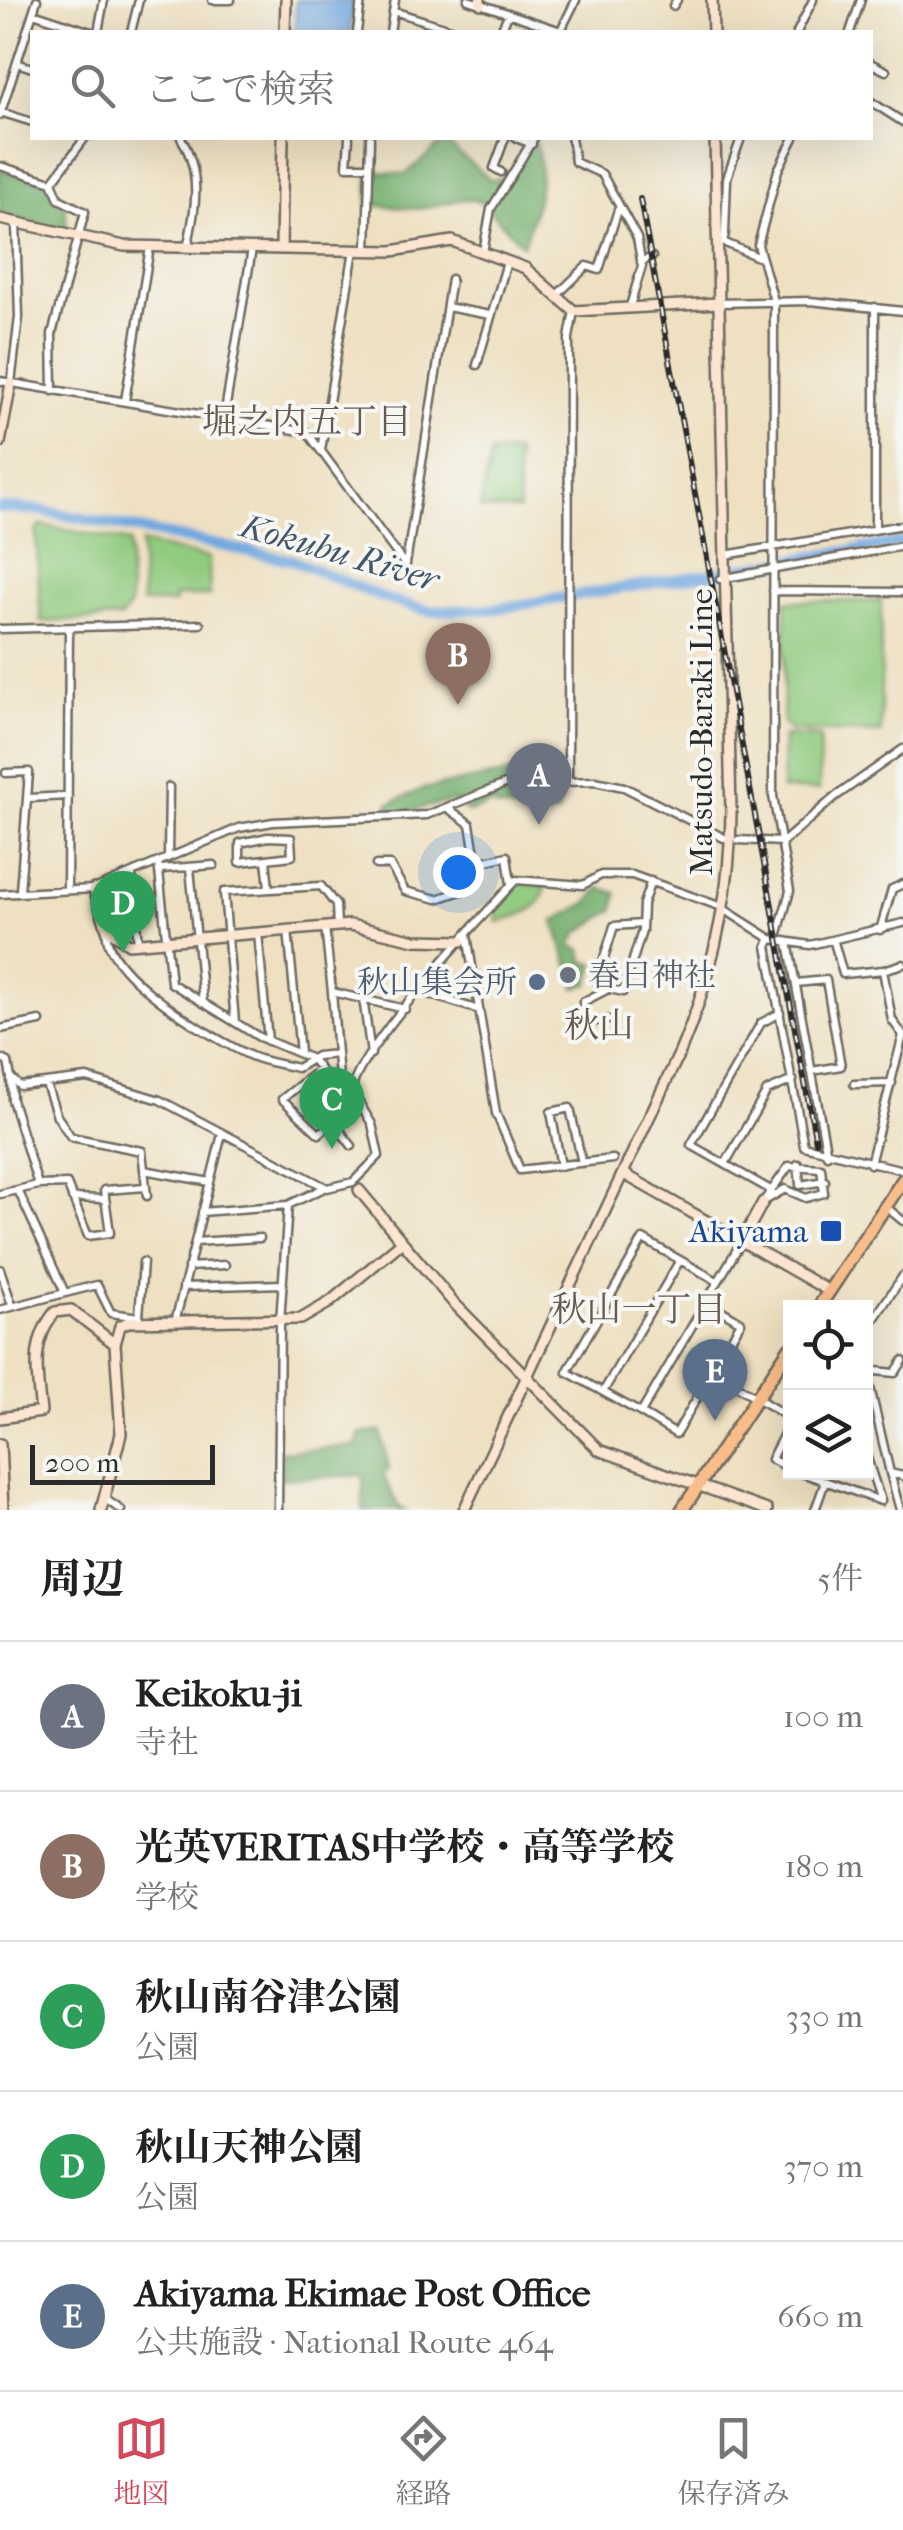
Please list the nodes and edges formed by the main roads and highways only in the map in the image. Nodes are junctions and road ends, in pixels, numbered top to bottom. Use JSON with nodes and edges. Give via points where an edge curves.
{"nodes":[{"id":1,"x":903,"y":1180,"type":"edge"},
{"id":2,"x":823,"y":1300,"type":"edge"},
{"id":3,"x":783,"y":1358,"type":"edge"},
{"id":4,"x":682,"y":1510,"type":"edge"}],
"edges":[{"from":1,"to":2,"type":"highway"},
{"from":3,"to":4,"type":"highway"}]}
